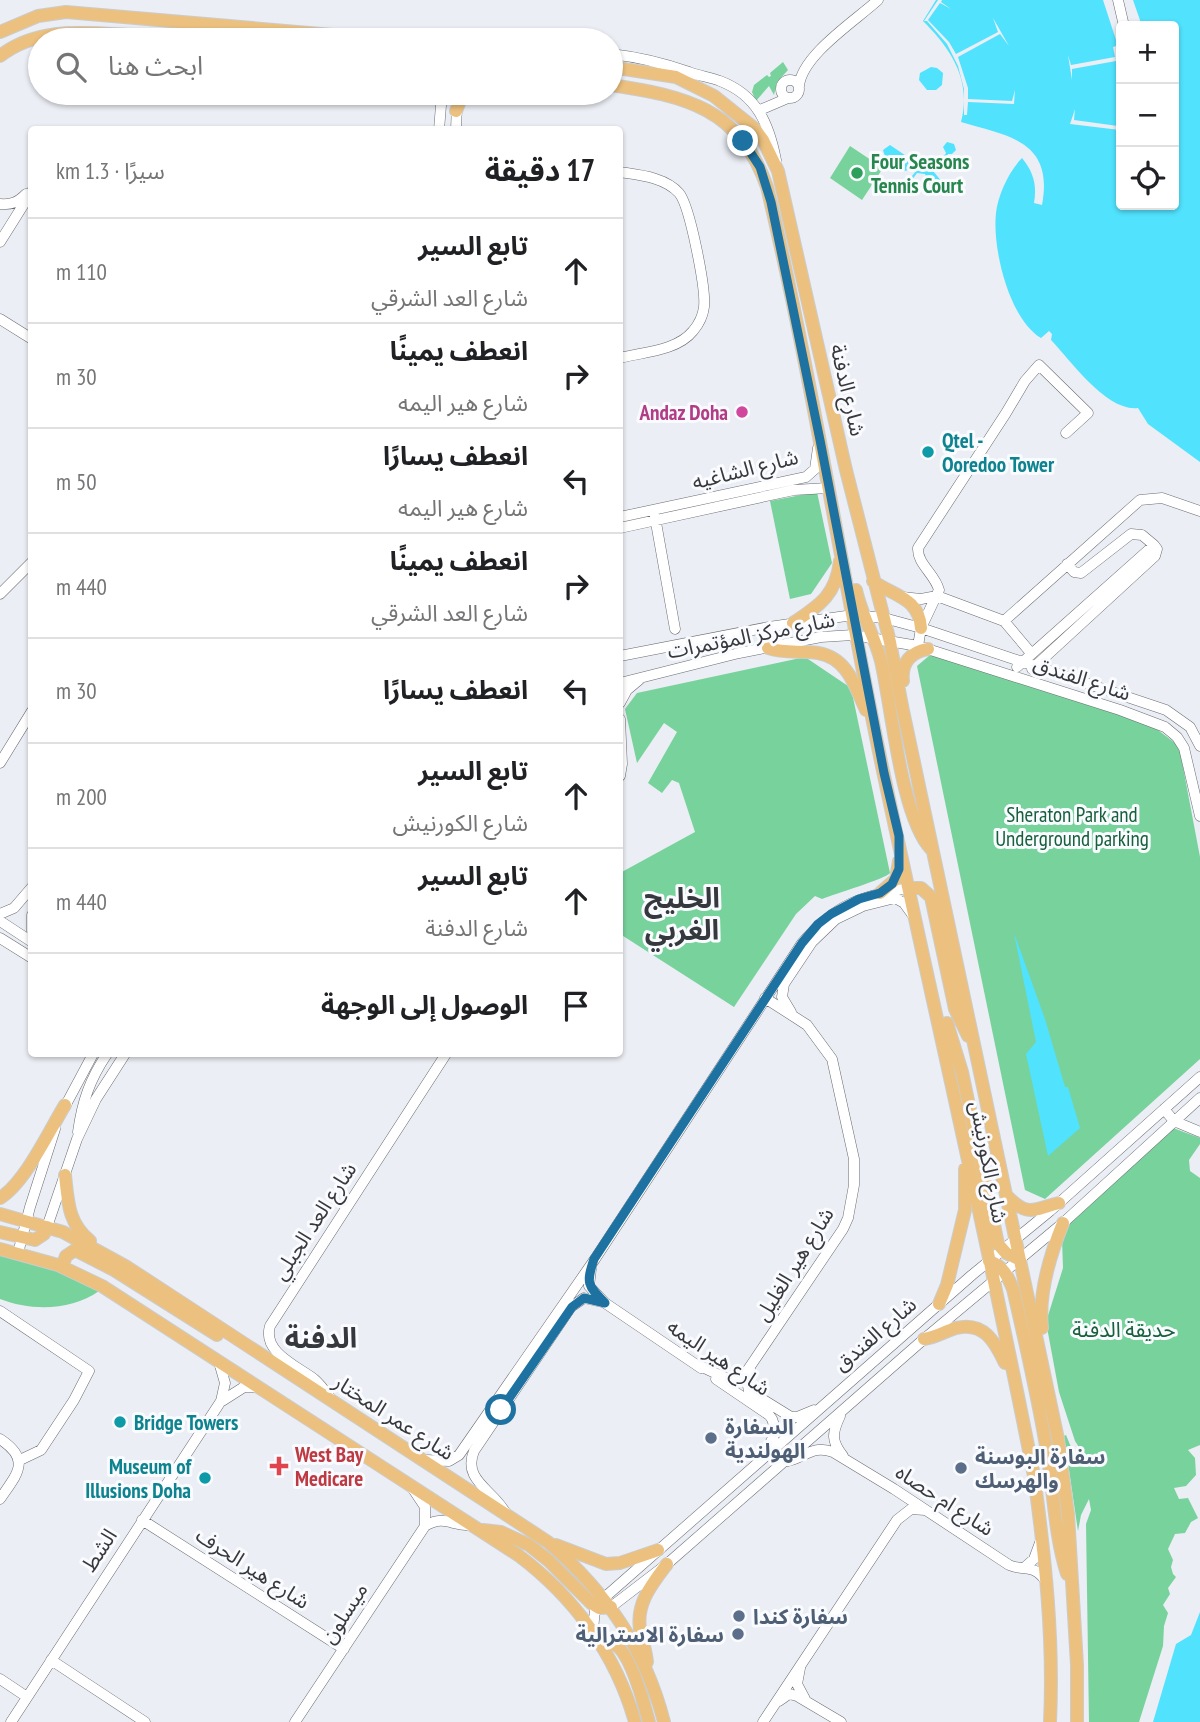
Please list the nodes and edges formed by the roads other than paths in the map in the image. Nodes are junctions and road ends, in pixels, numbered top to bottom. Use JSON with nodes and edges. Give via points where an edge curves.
{"nodes":[{"id":1,"x":878,"y":0,"type":"edge"},
{"id":2,"x":1118,"y":0,"type":"edge"},
{"id":3,"x":1123,"y":21,"type":"edge"},
{"id":4,"x":252,"y":28,"type":"edge"},
{"id":5,"x":0,"y":32,"type":"edge"},
{"id":6,"x":28,"y":40,"type":"edge"},
{"id":7,"x":0,"y":56,"type":"edge"},
{"id":8,"x":623,"y":56,"type":"edge"},
{"id":9,"x":623,"y":69,"type":"edge"},
{"id":10,"x":691,"y":73,"type":"junction"},
{"id":11,"x":671,"y":77,"type":"junction"},
{"id":12,"x":795,"y":83,"type":"junction"},
{"id":13,"x":623,"y":87,"type":"edge"},
{"id":14,"x":785,"y":94,"type":"junction"},
{"id":15,"x":441,"y":105,"type":"edge"},
{"id":16,"x":458,"y":105,"type":"edge"},
{"id":17,"x":760,"y":110,"type":"junction"},
{"id":18,"x":456,"y":111,"type":"joint"},
{"id":19,"x":439,"y":126,"type":"edge"},
{"id":20,"x":456,"y":126,"type":"edge"},
{"id":21,"x":778,"y":170,"type":"junction"},
{"id":22,"x":623,"y":173,"type":"edge"},
{"id":23,"x":28,"y":193,"type":"edge"},
{"id":24,"x":28,"y":196,"type":"edge"},
{"id":25,"x":0,"y":204,"type":"edge"},
{"id":26,"x":0,"y":242,"type":"edge"},
{"id":27,"x":0,"y":320,"type":"edge"},
{"id":28,"x":28,"y":337,"type":"edge"},
{"id":29,"x":623,"y":357,"type":"edge"},
{"id":30,"x":1066,"y":433,"type":"dead end"},
{"id":31,"x":820,"y":440,"type":"junction"},
{"id":32,"x":828,"y":488,"type":"junction"},
{"id":33,"x":653,"y":510,"type":"junction"},
{"id":34,"x":1200,"y":511,"type":"edge"},
{"id":35,"x":623,"y":516,"type":"edge"},
{"id":36,"x":656,"y":522,"type":"junction"},
{"id":37,"x":623,"y":528,"type":"edge"},
{"id":38,"x":1154,"y":545,"type":"junction"},
{"id":39,"x":841,"y":550,"type":"junction"},
{"id":40,"x":1067,"y":564,"type":"junction"},
{"id":41,"x":28,"y":566,"type":"edge"},
{"id":42,"x":873,"y":581,"type":"junction"},
{"id":43,"x":0,"y":594,"type":"edge"},
{"id":44,"x":901,"y":596,"type":"junction"},
{"id":45,"x":937,"y":596,"type":"junction"},
{"id":46,"x":859,"y":616,"type":"junction"},
{"id":47,"x":884,"y":618,"type":"junction"},
{"id":48,"x":1004,"y":621,"type":"junction"},
{"id":49,"x":793,"y":624,"type":"junction"},
{"id":50,"x":921,"y":628,"type":"junction"},
{"id":51,"x":675,"y":629,"type":"dead end"},
{"id":52,"x":858,"y":636,"type":"junction"},
{"id":53,"x":875,"y":639,"type":"junction"},
{"id":54,"x":890,"y":642,"type":"junction"},
{"id":55,"x":768,"y":648,"type":"junction"},
{"id":56,"x":923,"y":648,"type":"junction"},
{"id":57,"x":1031,"y":653,"type":"junction"},
{"id":58,"x":623,"y":655,"type":"edge"},
{"id":59,"x":1021,"y":663,"type":"junction"},
{"id":60,"x":1035,"y":667,"type":"junction"},
{"id":61,"x":1008,"y":674,"type":"junction"},
{"id":62,"x":643,"y":677,"type":"junction"},
{"id":63,"x":1023,"y":679,"type":"junction"},
{"id":64,"x":623,"y":682,"type":"edge"},
{"id":65,"x":623,"y":697,"type":"edge"},
{"id":66,"x":902,"y":706,"type":"junction"},
{"id":67,"x":28,"y":717,"type":"edge"},
{"id":68,"x":874,"y":722,"type":"junction"},
{"id":69,"x":1200,"y":747,"type":"edge"},
{"id":70,"x":2,"y":758,"type":"edge"},
{"id":71,"x":1197,"y":785,"type":"edge"},
{"id":72,"x":1200,"y":816,"type":"edge"},
{"id":73,"x":899,"y":836,"type":"junction"},
{"id":74,"x":934,"y":851,"type":"junction"},
{"id":75,"x":910,"y":888,"type":"junction"},
{"id":76,"x":28,"y":892,"type":"edge"},
{"id":77,"x":880,"y":893,"type":"junction"},
{"id":78,"x":0,"y":914,"type":"edge"},
{"id":79,"x":916,"y":918,"type":"junction"},
{"id":80,"x":0,"y":921,"type":"edge"},
{"id":81,"x":0,"y":938,"type":"edge"},
{"id":82,"x":28,"y":939,"type":"edge"},
{"id":83,"x":28,"y":956,"type":"edge"},
{"id":84,"x":933,"y":995,"type":"junction"},
{"id":85,"x":765,"y":998,"type":"junction"},
{"id":86,"x":793,"y":1015,"type":"junction"},
{"id":87,"x":974,"y":1044,"type":"junction"},
{"id":88,"x":91,"y":1057,"type":"edge"},
{"id":89,"x":105,"y":1057,"type":"edge"},
{"id":90,"x":123,"y":1057,"type":"edge"},
{"id":91,"x":444,"y":1057,"type":"edge"},
{"id":92,"x":1200,"y":1077,"type":"edge"},
{"id":93,"x":1200,"y":1098,"type":"edge"},
{"id":94,"x":65,"y":1105,"type":"junction"},
{"id":95,"x":1164,"y":1109,"type":"junction"},
{"id":96,"x":1174,"y":1121,"type":"junction"},
{"id":97,"x":1200,"y":1132,"type":"edge"},
{"id":98,"x":77,"y":1139,"type":"junction"},
{"id":99,"x":968,"y":1155,"type":"junction"},
{"id":100,"x":65,"y":1175,"type":"junction"},
{"id":101,"x":1007,"y":1196,"type":"junction"},
{"id":102,"x":0,"y":1198,"type":"edge"},
{"id":103,"x":1059,"y":1203,"type":"junction"},
{"id":104,"x":0,"y":1214,"type":"edge"},
{"id":105,"x":26,"y":1221,"type":"junction"},
{"id":106,"x":1063,"y":1223,"type":"junction"},
{"id":107,"x":47,"y":1227,"type":"junction"},
{"id":108,"x":0,"y":1232,"type":"edge"},
{"id":109,"x":22,"y":1237,"type":"junction"},
{"id":110,"x":1016,"y":1240,"type":"junction"},
{"id":111,"x":0,"y":1249,"type":"edge"},
{"id":112,"x":1002,"y":1250,"type":"junction"},
{"id":113,"x":18,"y":1253,"type":"junction"},
{"id":114,"x":105,"y":1255,"type":"junction"},
{"id":115,"x":594,"y":1259,"type":"junction"},
{"id":116,"x":1020,"y":1259,"type":"junction"},
{"id":117,"x":989,"y":1261,"type":"junction"},
{"id":118,"x":62,"y":1267,"type":"junction"},
{"id":119,"x":1005,"y":1272,"type":"junction"},
{"id":120,"x":993,"y":1281,"type":"junction"},
{"id":121,"x":605,"y":1303,"type":"junction"},
{"id":122,"x":939,"y":1304,"type":"junction"},
{"id":123,"x":0,"y":1311,"type":"edge"},
{"id":124,"x":925,"y":1339,"type":"junction"},
{"id":125,"x":1039,"y":1349,"type":"junction"},
{"id":126,"x":262,"y":1354,"type":"junction"},
{"id":127,"x":219,"y":1362,"type":"junction"},
{"id":128,"x":698,"y":1365,"type":"junction"},
{"id":129,"x":750,"y":1369,"type":"junction"},
{"id":130,"x":1013,"y":1376,"type":"junction"},
{"id":131,"x":257,"y":1387,"type":"junction"},
{"id":132,"x":331,"y":1400,"type":"junction"},
{"id":133,"x":221,"y":1401,"type":"junction"},
{"id":134,"x":821,"y":1407,"type":"junction"},
{"id":135,"x":842,"y":1412,"type":"junction"},
{"id":136,"x":0,"y":1439,"type":"edge"},
{"id":137,"x":423,"y":1459,"type":"junction"},
{"id":138,"x":846,"y":1459,"type":"junction"},
{"id":139,"x":20,"y":1460,"type":"junction"},
{"id":140,"x":762,"y":1461,"type":"junction"},
{"id":141,"x":785,"y":1462,"type":"junction"},
{"id":142,"x":410,"y":1486,"type":"junction"},
{"id":143,"x":894,"y":1489,"type":"junction"},
{"id":144,"x":0,"y":1499,"type":"edge"},
{"id":145,"x":926,"y":1510,"type":"junction"},
{"id":146,"x":505,"y":1513,"type":"junction"},
{"id":147,"x":142,"y":1520,"type":"junction"},
{"id":148,"x":897,"y":1520,"type":"junction"},
{"id":149,"x":425,"y":1526,"type":"junction"},
{"id":150,"x":476,"y":1527,"type":"junction"},
{"id":151,"x":1042,"y":1536,"type":"junction"},
{"id":152,"x":548,"y":1542,"type":"junction"},
{"id":153,"x":658,"y":1550,"type":"junction"},
{"id":154,"x":667,"y":1564,"type":"junction"},
{"id":155,"x":1025,"y":1567,"type":"junction"},
{"id":156,"x":1046,"y":1581,"type":"junction"},
{"id":157,"x":1073,"y":1591,"type":"junction"},
{"id":158,"x":604,"y":1604,"type":"junction"},
{"id":159,"x":593,"y":1630,"type":"junction"},
{"id":160,"x":604,"y":1648,"type":"junction"},
{"id":161,"x":344,"y":1649,"type":"junction"},
{"id":162,"x":51,"y":1660,"type":"junction"},
{"id":163,"x":802,"y":1661,"type":"junction"},
{"id":164,"x":646,"y":1669,"type":"junction"},
{"id":165,"x":0,"y":1679,"type":"edge"},
{"id":166,"x":27,"y":1697,"type":"junction"},
{"id":167,"x":805,"y":1700,"type":"junction"},
{"id":168,"x":771,"y":1709,"type":"junction"},
{"id":169,"x":11,"y":1722,"type":"edge"},
{"id":170,"x":145,"y":1722,"type":"edge"},
{"id":171,"x":295,"y":1722,"type":"edge"},
{"id":172,"x":635,"y":1722,"type":"edge"},
{"id":173,"x":649,"y":1722,"type":"edge"},
{"id":174,"x":664,"y":1722,"type":"edge"},
{"id":175,"x":763,"y":1722,"type":"edge"},
{"id":176,"x":841,"y":1722,"type":"edge"},
{"id":177,"x":1050,"y":1722,"type":"edge"},
{"id":178,"x":1077,"y":1722,"type":"edge"}],
"edges":[{"from":1,"to":12,"type":"street","via":[[827,44]]},
{"from":2,"to":3,"type":"street"},
{"from":4,"to":5,"type":"main road","via":[[66,12],[38,16]]},
{"from":6,"to":7,"type":"main road"},
{"from":8,"to":10,"type":"street","name":"شارع الدفنة"},
{"from":9,"to":11,"type":"main road","name":"شارع الدفنة"},
{"from":10,"to":11,"type":"main road"},
{"from":10,"to":17,"type":"street","name":"شارع الدفنة","via":[[730,85]]},
{"from":11,"to":21,"type":"main road","name":"شارع الدفنة","via":[[692,83],[740,117],[762,140]]},
{"from":12,"to":14,"type":"street","via":[[783,83]]},
{"from":12,"to":14,"type":"street","via":[[797,95]]},
{"from":13,"to":31,"type":"main road","name":"شارع الدفنة","via":[[695,104],[729,126],[755,158],[767,187]]},
{"from":14,"to":17,"type":"street"},
{"from":15,"to":19,"type":"street"},
{"from":16,"to":18,"type":"main road"},
{"from":17,"to":21,"type":"street","name":"شارع الدفنة"},
{"from":18,"to":20,"type":"street"},
{"from":21,"to":42,"type":"main road","name":"شارع الدفنة"},
{"from":22,"to":29,"type":"street","via":[[656,179],[685,201],[704,305],[695,329],[677,344]]},
{"from":23,"to":25,"type":"street","via":[[18,202]]},
{"from":24,"to":26,"type":"street"},
{"from":27,"to":28,"type":"street"},
{"from":30,"to":45,"type":"street","via":[[1088,413],[1039,365],[918,548],[920,560],[938,584]]},
{"from":31,"to":32,"type":"main road","name":"شارع الدفنة"},
{"from":31,"to":33,"type":"street","name":"شارع الشاغيه","via":[[815,469],[806,477]]},
{"from":31,"to":46,"type":"main road","via":[[830,457]]},
{"from":32,"to":36,"type":"street","name":"شارع الشاغيه","via":[[794,489]]},
{"from":32,"to":39,"type":"main road","name":"شارع الدفنة"},
{"from":33,"to":35,"type":"street","name":"شارع الشاغيه"},
{"from":33,"to":36,"type":"street"},
{"from":34,"to":40,"type":"street","via":[[1162,498],[1140,500]]},
{"from":36,"to":37,"type":"street","name":"شارع الشاغيه"},
{"from":36,"to":51,"type":"street"},
{"from":38,"to":40,"type":"street","via":[[1142,535],[1131,534],[1081,573]]},
{"from":38,"to":57,"type":"street"},
{"from":38,"to":60,"type":"street","via":[[1155,556]]},
{"from":39,"to":46,"type":"main road","name":"شارع الدفنة"},
{"from":39,"to":49,"type":"main road","via":[[830,593]]},
{"from":40,"to":48,"type":"street"},
{"from":41,"to":43,"type":"street"},
{"from":42,"to":44,"type":"main road"},
{"from":42,"to":47,"type":"main road","name":"شارع الدفنة"},
{"from":44,"to":45,"type":"street"},
{"from":44,"to":50,"type":"main road","via":[[917,610]]},
{"from":45,"to":48,"type":"street"},
{"from":45,"to":50,"type":"street"},
{"from":46,"to":47,"type":"street","name":"شارع مركز المؤتمرات"},
{"from":46,"to":49,"type":"street","name":"شارع مركز المؤتمرات"},
{"from":46,"to":52,"type":"main road","name":"شارع الكورنيش"},
{"from":46,"to":53,"type":"main road"},
{"from":47,"to":50,"type":"street","name":"شارع الفندق"},
{"from":47,"to":54,"type":"main road","name":"شارع الكورنيش"},
{"from":48,"to":57,"type":"street"},
{"from":49,"to":58,"type":"street","name":"شارع مركز المؤتمرات"},
{"from":50,"to":56,"type":"street"},
{"from":50,"to":59,"type":"street","name":"شارع الفندق"},
{"from":52,"to":53,"type":"street","name":"شارع مركز المؤتمرات"},
{"from":52,"to":55,"type":"street","name":"شارع مركز المؤتمرات","via":[[821,637]]},
{"from":52,"to":68,"type":"main road","name":"شارع الكورنيش"},
{"from":53,"to":54,"type":"street","name":"شارع مركز المؤتمرات"},
{"from":53,"to":74,"type":"main road","via":[[909,807],[919,832]]},
{"from":54,"to":56,"type":"street","name":"شارع الفندق"},
{"from":54,"to":66,"type":"main road","name":"شارع الكورنيش"},
{"from":55,"to":62,"type":"street","name":"شارع مركز المؤتمرات"},
{"from":55,"to":68,"type":"main road","via":[[818,653],[839,662]]},
{"from":56,"to":61,"type":"street","name":"شارع الفندق"},
{"from":56,"to":66,"type":"main road","via":[[905,664]]},
{"from":57,"to":59,"type":"street"},
{"from":59,"to":60,"type":"street","name":"شارع الفندق"},
{"from":59,"to":61,"type":"street"},
{"from":60,"to":63,"type":"street"},
{"from":60,"to":69,"type":"street","name":"شارع الفندق","via":[[1166,710],[1191,727]]},
{"from":61,"to":63,"type":"street","name":"شارع الفندق"},
{"from":62,"to":64,"type":"street","name":"شارع مركز المؤتمرات"},
{"from":62,"to":65,"type":"street"},
{"from":63,"to":71,"type":"street","name":"شارع الفندق","via":[[1165,727],[1184,748]]},
{"from":66,"to":74,"type":"main road","name":"شارع الكورنيش"},
{"from":67,"to":70,"type":"street"},
{"from":68,"to":73,"type":"main road","name":"شارع الكورنيش"},
{"from":71,"to":72,"type":"street","name":"شارع الفندق"},
{"from":73,"to":75,"type":"main road","name":"شارع الكورنيش"},
{"from":73,"to":77,"type":"main road","via":[[898,875]]},
{"from":74,"to":87,"type":"main road","name":"شارع الكورنيش"},
{"from":75,"to":77,"type":"street"},
{"from":75,"to":79,"type":"main road","name":"شارع الكورنيش"},
{"from":75,"to":87,"type":"main road","via":[[921,888],[930,897],[956,1009]]},
{"from":76,"to":78,"type":"street","via":[[14,908]]},
{"from":77,"to":85,"type":"street","via":[[847,904],[818,924]]},
{"from":79,"to":84,"type":"main road","name":"شارع الكورنيش"},
{"from":79,"to":86,"type":"street","via":[[895,898],[863,905],[836,919],[812,942],[785,984],[782,997]]},
{"from":80,"to":82,"type":"street"},
{"from":81,"to":83,"type":"street"},
{"from":84,"to":99,"type":"main road","name":"شارع الكورنيش"},
{"from":84,"to":112,"type":"main road","via":[[944,1014],[962,1072]]},
{"from":85,"to":86,"type":"street","name":"شارع هير الغليل"},
{"from":85,"to":115,"type":"street"},
{"from":86,"to":129,"type":"street","name":"شارع هير الغليل","via":[[813,1033],[835,1066],[855,1185],[843,1229]]},
{"from":87,"to":101,"type":"main road","name":"شارع الكورنيش"},
{"from":88,"to":94,"type":"street"},
{"from":89,"to":98,"type":"street","via":[[83,1101]]},
{"from":90,"to":98,"type":"street"},
{"from":91,"to":132,"type":"street","name":"شارع العد الجبلي","via":[[269,1331],[281,1356],[313,1378]]},
{"from":92,"to":95,"type":"street","name":"شارع الفندق"},
{"from":93,"to":96,"type":"street","name":"شارع الفندق"},
{"from":94,"to":102,"type":"main road","via":[[30,1166]]},
{"from":94,"to":105,"type":"street"},
{"from":95,"to":96,"type":"street"},
{"from":95,"to":103,"type":"street","name":"شارع الفندق"},
{"from":96,"to":97,"type":"street"},
{"from":96,"to":106,"type":"street","name":"شارع الفندق"},
{"from":98,"to":100,"type":"street"},
{"from":99,"to":117,"type":"main road","name":"شارع الكورنيش"},
{"from":99,"to":122,"type":"main road","via":[[965,1210]]},
{"from":100,"to":107,"type":"street"},
{"from":100,"to":114,"type":"main road","via":[[73,1223]]},
{"from":101,"to":103,"type":"main road","via":[[1030,1211]]},
{"from":101,"to":110,"type":"main road","name":"شارع الكورنيش"},
{"from":103,"to":110,"type":"street","name":"شارع الفندق"},
{"from":104,"to":105,"type":"main road","name":"شارع عمر المختار"},
{"from":105,"to":107,"type":"main road","name":"شارع عمر المختار"},
{"from":105,"to":109,"type":"street"},
{"from":106,"to":116,"type":"street","name":"شارع الفندق"},
{"from":106,"to":125,"type":"main road","via":[[1041,1301]]},
{"from":107,"to":109,"type":"main road","via":[[35,1240]]},
{"from":107,"to":114,"type":"main road","name":"شارع عمر المختار"},
{"from":108,"to":109,"type":"main road"},
{"from":109,"to":113,"type":"street"},
{"from":110,"to":112,"type":"street","name":"شارع الفندق"},
{"from":110,"to":116,"type":"main road","name":"شارع الكورنيش"},
{"from":111,"to":113,"type":"main road"},
{"from":112,"to":116,"type":"main road"},
{"from":112,"to":117,"type":"street","name":"شارع الفندق"},
{"from":113,"to":118,"type":"main road"},
{"from":114,"to":126,"type":"main road","name":"شارع عمر المختار"},
{"from":115,"to":121,"type":"street","via":[[589,1283]]},
{"from":115,"to":137,"type":"street","via":[[460,1455],[449,1461]]},
{"from":116,"to":119,"type":"street","name":"شارع الفندق"},
{"from":116,"to":125,"type":"main road","name":"شارع الكورنيش"},
{"from":117,"to":119,"type":"main road"},
{"from":117,"to":120,"type":"main road","name":"شارع الكورنيش"},
{"from":117,"to":122,"type":"street","name":"شارع الفندق"},
{"from":118,"to":126,"type":"main road","via":[[66,1256],[75,1250],[237,1348]]},
{"from":118,"to":127,"type":"main road","via":[[102,1286]]},
{"from":119,"to":120,"type":"street","name":"شارع الفندق"},
{"from":119,"to":157,"type":"main road","via":[[1032,1373],[1059,1546]]},
{"from":120,"to":124,"type":"street","name":"شارع الفندق"},
{"from":120,"to":130,"type":"main road","name":"شارع الكورنيش"},
{"from":121,"to":128,"type":"street","name":"شارع هير اليمه"},
{"from":121,"to":146,"type":"street","via":[[584,1298],[572,1307],[472,1457],[476,1480]]},
{"from":122,"to":134,"type":"street","name":"شارع الفندق"},
{"from":123,"to":139,"type":"street","via":[[89,1371],[41,1450]]},
{"from":124,"to":130,"type":"main road","via":[[957,1328],[977,1329],[994,1341]]},
{"from":124,"to":135,"type":"street","name":"شارع الفندق"},
{"from":125,"to":157,"type":"main road","name":"شارع الكورنيش","via":[[1063,1472]]},
{"from":126,"to":132,"type":"main road","name":"شارع عمر المختار"},
{"from":127,"to":131,"type":"main road"},
{"from":127,"to":133,"type":"street","via":[[225,1383]]},
{"from":128,"to":129,"type":"street","via":[[730,1380]]},
{"from":128,"to":140,"type":"street","name":"شارع هير اليمه","via":[[772,1419],[776,1431]]},
{"from":129,"to":134,"type":"street","via":[[749,1391],[784,1415],[797,1417]]},
{"from":130,"to":151,"type":"main road","name":"شارع الكورنيش"},
{"from":131,"to":133,"type":"street","via":[[243,1387]]},
{"from":131,"to":142,"type":"main road"},
{"from":132,"to":137,"type":"main road","name":"شارع عمر المختار"},
{"from":133,"to":147,"type":"street","name":"الشط"},
{"from":134,"to":140,"type":"street","name":"شارع الفندق"},
{"from":135,"to":138,"type":"street","via":[[833,1437]]},
{"from":135,"to":141,"type":"street","name":"شارع الفندق"},
{"from":136,"to":139,"type":"street"},
{"from":137,"to":146,"type":"main road","name":"شارع عمر المختار"},
{"from":138,"to":141,"type":"street","name":"شارع ام حصاه","via":[[823,1449]]},
{"from":138,"to":143,"type":"street","name":"شارع ام حصاه"},
{"from":139,"to":144,"type":"street","via":[[17,1474]]},
{"from":140,"to":153,"type":"street","name":"شارع الفندق"},
{"from":141,"to":154,"type":"street","name":"شارع الفندق"},
{"from":142,"to":149,"type":"street","via":[[425,1507]]},
{"from":142,"to":150,"type":"main road"},
{"from":143,"to":145,"type":"street","name":"شارع ام حصاه"},
{"from":143,"to":148,"type":"street","via":[[901,1502]]},
{"from":145,"to":148,"type":"street","via":[[911,1509]]},
{"from":145,"to":155,"type":"street","name":"شارع ام حصاه","via":[[1009,1565]]},
{"from":146,"to":152,"type":"main road","name":"شارع عمر المختار"},
{"from":147,"to":161,"type":"street","name":"شارع هير الحرف"},
{"from":147,"to":162,"type":"street","name":"الشط"},
{"from":148,"to":163,"type":"street"},
{"from":149,"to":150,"type":"street","via":[[439,1520]]},
{"from":149,"to":161,"type":"street","name":"ميسلون"},
{"from":150,"to":158,"type":"main road","via":[[529,1545]]},
{"from":150,"to":159,"type":"main road","via":[[537,1569]]},
{"from":151,"to":155,"type":"street","via":[[1034,1559]]},
{"from":151,"to":156,"type":"main road","name":"شارع الكورنيش"},
{"from":152,"to":153,"type":"main road","via":[[606,1564]]},
{"from":152,"to":158,"type":"main road","name":"شارع عمر المختار"},
{"from":153,"to":158,"type":"street","name":"شارع الفندق"},
{"from":154,"to":158,"type":"street","name":"شارع الفندق"},
{"from":154,"to":164,"type":"main road","via":[[640,1609]]},
{"from":155,"to":156,"type":"street","name":"شارع ام حصاه"},
{"from":156,"to":177,"type":"main road","name":"شارع الكورنيش"},
{"from":157,"to":178,"type":"main road","name":"شارع الكورنيش"},
{"from":158,"to":159,"type":"street","via":[[592,1618]]},
{"from":158,"to":164,"type":"main road"},
{"from":159,"to":160,"type":"main road"},
{"from":160,"to":172,"type":"main road"},
{"from":160,"to":173,"type":"main road","via":[[613,1643],[620,1647]]},
{"from":161,"to":171,"type":"street","name":"ميسلون"},
{"from":162,"to":166,"type":"street","name":"الشط"},
{"from":162,"to":170,"type":"street"},
{"from":163,"to":167,"type":"street","via":[[797,1680]]},
{"from":163,"to":168,"type":"street"},
{"from":164,"to":174,"type":"main road"},
{"from":165,"to":166,"type":"street"},
{"from":166,"to":169,"type":"street","name":"الشط"},
{"from":167,"to":168,"type":"street","via":[[789,1694]]},
{"from":167,"to":176,"type":"street"},
{"from":168,"to":175,"type":"street"}]}
